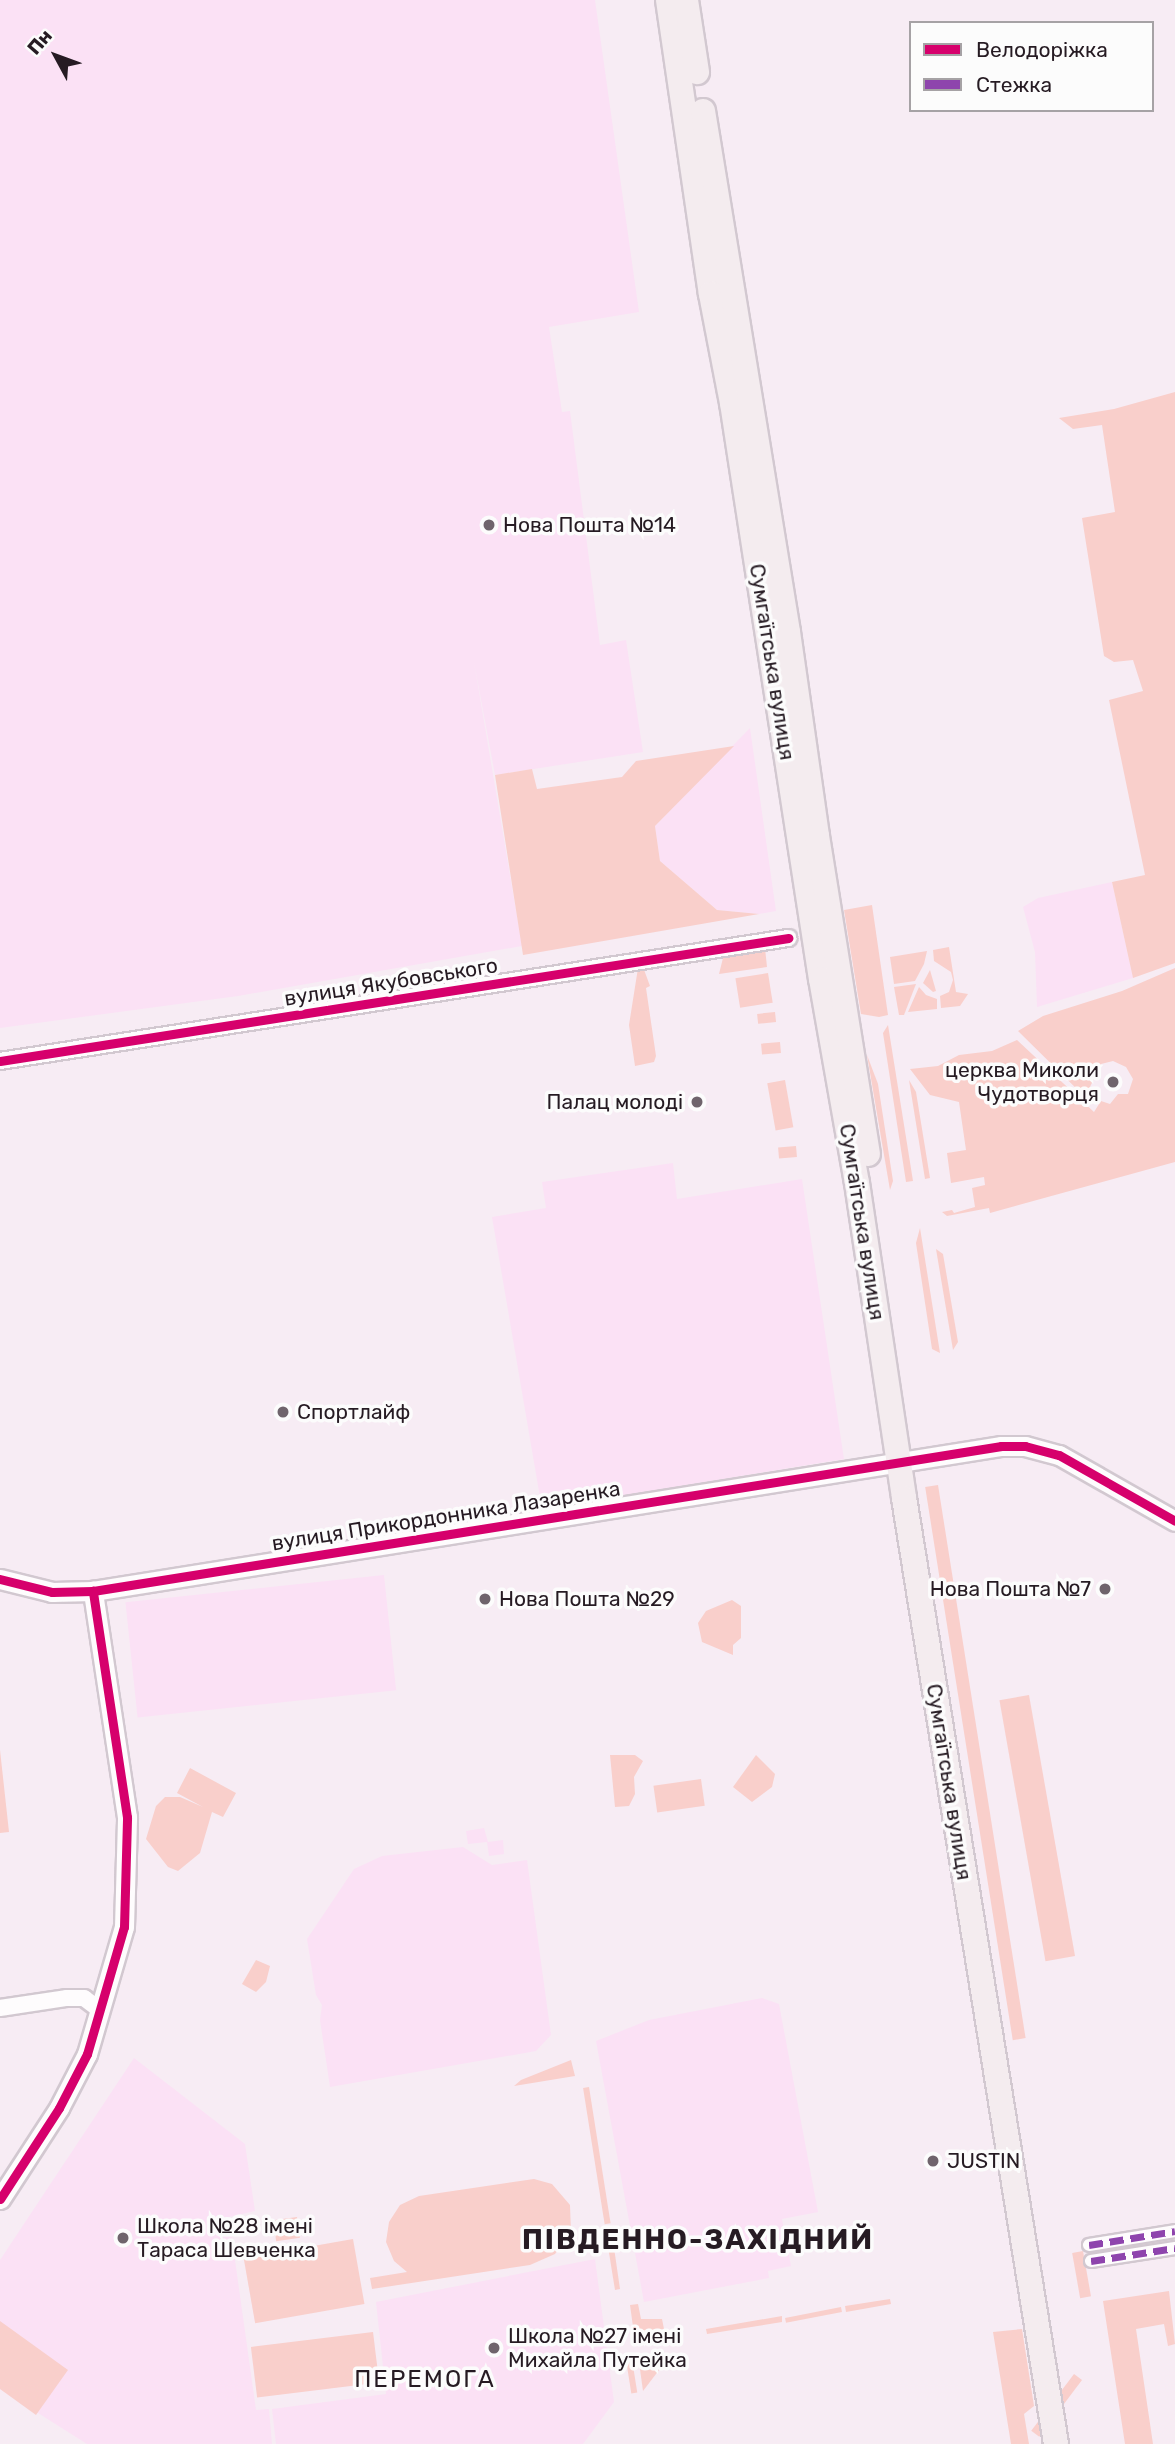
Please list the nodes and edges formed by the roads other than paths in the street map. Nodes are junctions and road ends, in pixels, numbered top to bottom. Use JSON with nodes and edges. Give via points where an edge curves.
{"nodes":[{"id":1,"x":668,"y":0,"type":"edge"},
{"id":2,"x":686,"y":0,"type":"edge"},
{"id":3,"x":702,"y":157,"type":"junction"},
{"id":4,"x":788,"y":938,"type":"dead end"},
{"id":5,"x":0,"y":1061,"type":"edge"},
{"id":6,"x":906,"y":1459,"type":"junction"},
{"id":7,"x":1175,"y":1521,"type":"edge"},
{"id":8,"x":0,"y":1579,"type":"edge"},
{"id":9,"x":93,"y":1591,"type":"junction"},
{"id":10,"x":0,"y":2008,"type":"edge"},
{"id":11,"x":101,"y":2011,"type":"junction"},
{"id":12,"x":0,"y":2199,"type":"edge"},
{"id":13,"x":1175,"y":2231,"type":"edge"},
{"id":14,"x":1088,"y":2245,"type":"dead end"},
{"id":15,"x":1175,"y":2248,"type":"edge"},
{"id":16,"x":1091,"y":2261,"type":"dead end"},
{"id":17,"x":1056,"y":2444,"type":"edge"},
{"id":18,"x":1070,"y":2444,"type":"edge"}],
"edges":[{"from":1,"to":3,"type":"main road","name":"Сумгаїтська вулиця"},
{"from":2,"to":3,"type":"main road","name":"Сумгаїтська вулиця"},
{"from":3,"to":6,"type":"main road","name":"Сумгаїтська вулиця","via":[[711,294]]},
{"from":4,"to":5,"type":"street","name":"вулиця Якубовського"},
{"from":6,"to":7,"type":"street","name":"вулиця Прикордонника Лазаренка","via":[[1001,1446],[1044,1450]]},
{"from":6,"to":9,"type":"street","name":"вулиця Прикордонника Лазаренка"},
{"from":6,"to":17,"type":"main road","name":"Сумгаїтська вулиця"},
{"from":6,"to":18,"type":"main road","name":"Сумгаїтська вулиця"},
{"from":8,"to":9,"type":"street","name":"вулиця Прикордонника Лазаренка","via":[[52,1592]]},
{"from":9,"to":11,"type":"street","via":[[128,1839],[124,1927]]},
{"from":10,"to":11,"type":"street","via":[[84,1998]]},
{"from":11,"to":12,"type":"street","via":[[69,2090]]},
{"from":13,"to":14,"type":"street"},
{"from":15,"to":16,"type":"street"}]}
